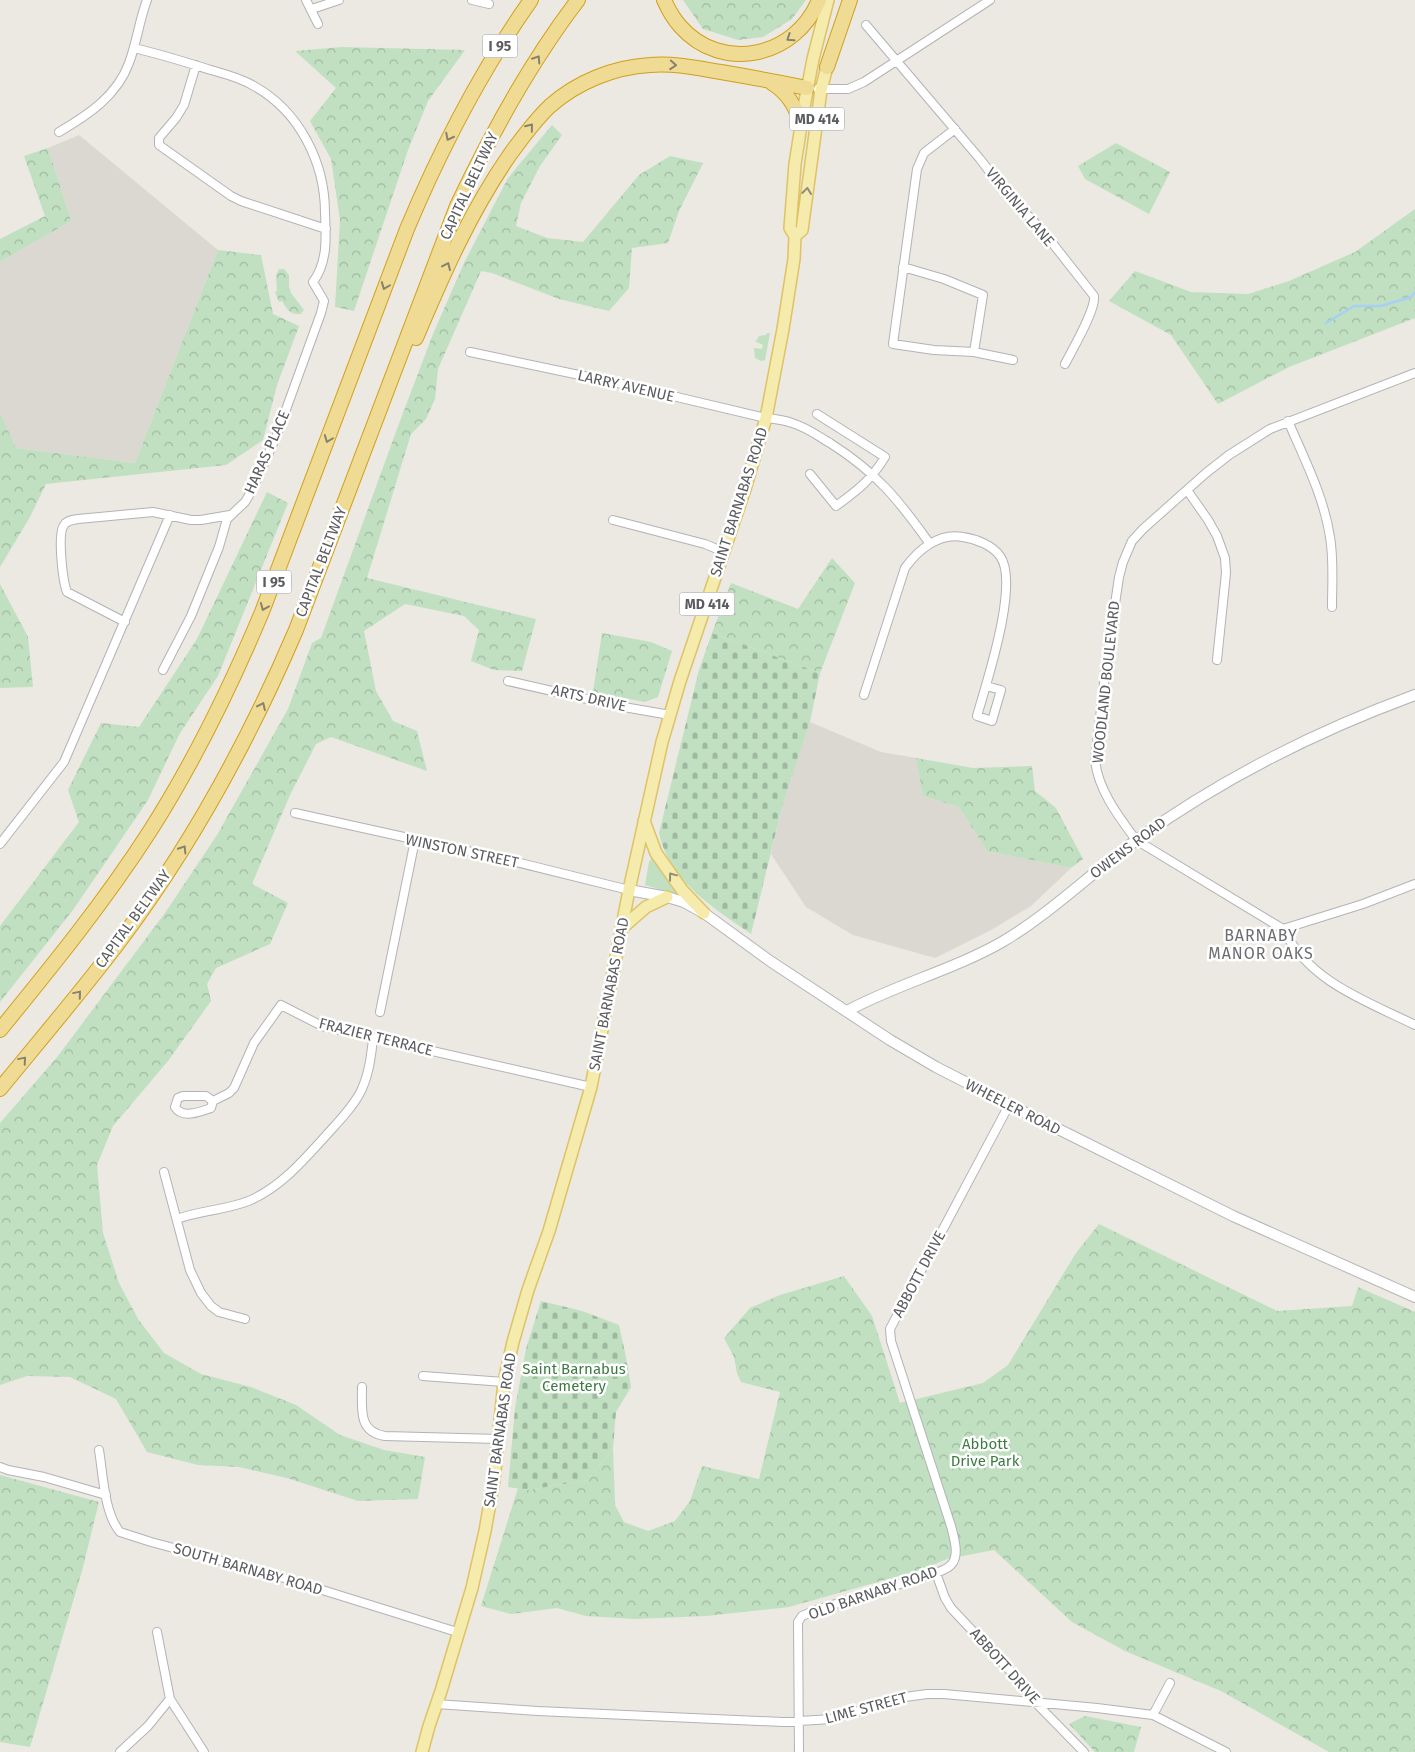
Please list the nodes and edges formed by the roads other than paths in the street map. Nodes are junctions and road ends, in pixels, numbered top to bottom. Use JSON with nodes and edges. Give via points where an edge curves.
{"nodes":[{"id":1,"x":147,"y":0,"type":"edge"},
{"id":2,"x":306,"y":0,"type":"edge"},
{"id":3,"x":339,"y":0,"type":"edge"},
{"id":4,"x":472,"y":0,"type":"edge"},
{"id":5,"x":524,"y":0,"type":"edge"},
{"id":6,"x":531,"y":0,"type":"edge"},
{"id":7,"x":578,"y":0,"type":"edge"},
{"id":8,"x":664,"y":0,"type":"edge"},
{"id":9,"x":819,"y":0,"type":"edge"},
{"id":10,"x":828,"y":0,"type":"edge"},
{"id":11,"x":844,"y":0,"type":"edge"},
{"id":12,"x":850,"y":0,"type":"edge"},
{"id":13,"x":990,"y":0,"type":"edge"},
{"id":14,"x":489,"y":4,"type":"dead end"},
{"id":15,"x":312,"y":10,"type":"junction"},
{"id":16,"x":318,"y":24,"type":"dead end"},
{"id":17,"x":866,"y":25,"type":"dead end"},
{"id":18,"x":134,"y":48,"type":"junction"},
{"id":19,"x":898,"y":61,"type":"junction"},
{"id":20,"x":196,"y":65,"type":"junction"},
{"id":21,"x":827,"y":67,"type":"junction"},
{"id":22,"x":769,"y":81,"type":"junction"},
{"id":23,"x":807,"y":88,"type":"junction"},
{"id":24,"x":822,"y":90,"type":"junction"},
{"id":25,"x":471,"y":94,"type":"junction"},
{"id":26,"x":801,"y":123,"type":"junction"},
{"id":27,"x":955,"y":129,"type":"junction"},
{"id":28,"x":59,"y":132,"type":"dead end"},
{"id":29,"x":326,"y":229,"type":"junction"},
{"id":30,"x":795,"y":236,"type":"junction"},
{"id":31,"x":903,"y":267,"type":"junction"},
{"id":32,"x":470,"y":352,"type":"dead end"},
{"id":33,"x":974,"y":352,"type":"junction"},
{"id":34,"x":1013,"y":360,"type":"dead end"},
{"id":35,"x":1065,"y":364,"type":"dead end"},
{"id":36,"x":1415,"y":373,"type":"edge"},
{"id":37,"x":817,"y":414,"type":"dead end"},
{"id":38,"x":766,"y":418,"type":"junction"},
{"id":39,"x":1288,"y":421,"type":"junction"},
{"id":40,"x":810,"y":474,"type":"dead end"},
{"id":41,"x":874,"y":475,"type":"junction"},
{"id":42,"x":1187,"y":490,"type":"junction"},
{"id":43,"x":170,"y":515,"type":"junction"},
{"id":44,"x":230,"y":515,"type":"junction"},
{"id":45,"x":338,"y":520,"type":"junction"},
{"id":46,"x":613,"y":520,"type":"dead end"},
{"id":47,"x":930,"y":544,"type":"junction"},
{"id":48,"x":724,"y":552,"type":"junction"},
{"id":49,"x":1332,"y":607,"type":"dead end"},
{"id":50,"x":125,"y":622,"type":"junction"},
{"id":51,"x":1217,"y":660,"type":"dead end"},
{"id":52,"x":163,"y":670,"type":"dead end"},
{"id":53,"x":508,"y":681,"type":"dead end"},
{"id":54,"x":986,"y":686,"type":"junction"},
{"id":55,"x":864,"y":695,"type":"dead end"},
{"id":56,"x":1415,"y":695,"type":"edge"},
{"id":57,"x":670,"y":715,"type":"junction"},
{"id":58,"x":295,"y":813,"type":"dead end"},
{"id":59,"x":644,"y":820,"type":"junction"},
{"id":60,"x":415,"y":840,"type":"junction"},
{"id":61,"x":1136,"y":840,"type":"junction"},
{"id":62,"x":0,"y":844,"type":"edge"},
{"id":63,"x":1415,"y":884,"type":"edge"},
{"id":64,"x":629,"y":890,"type":"junction"},
{"id":65,"x":667,"y":897,"type":"junction"},
{"id":66,"x":704,"y":913,"type":"junction"},
{"id":67,"x":621,"y":929,"type":"junction"},
{"id":68,"x":1283,"y":929,"type":"junction"},
{"id":69,"x":847,"y":1011,"type":"junction"},
{"id":70,"x":380,"y":1012,"type":"dead end"},
{"id":71,"x":1415,"y":1025,"type":"edge"},
{"id":72,"x":0,"y":1030,"type":"edge"},
{"id":73,"x":373,"y":1039,"type":"junction"},
{"id":74,"x":591,"y":1087,"type":"junction"},
{"id":75,"x":0,"y":1088,"type":"edge"},
{"id":76,"x":213,"y":1102,"type":"dead end"},
{"id":77,"x":1009,"y":1105,"type":"junction"},
{"id":78,"x":164,"y":1172,"type":"dead end"},
{"id":79,"x":177,"y":1219,"type":"junction"},
{"id":80,"x":1415,"y":1297,"type":"edge"},
{"id":81,"x":245,"y":1319,"type":"dead end"},
{"id":82,"x":423,"y":1376,"type":"dead end"},
{"id":83,"x":504,"y":1382,"type":"junction"},
{"id":84,"x":362,"y":1387,"type":"dead end"},
{"id":85,"x":499,"y":1439,"type":"junction"},
{"id":86,"x":100,"y":1450,"type":"dead end"},
{"id":87,"x":0,"y":1466,"type":"edge"},
{"id":88,"x":106,"y":1495,"type":"junction"},
{"id":89,"x":950,"y":1566,"type":"joint"},
{"id":90,"x":936,"y":1573,"type":"junction"},
{"id":91,"x":157,"y":1632,"type":"dead end"},
{"id":92,"x":457,"y":1632,"type":"junction"},
{"id":93,"x":1170,"y":1683,"type":"dead end"},
{"id":94,"x":170,"y":1698,"type":"junction"},
{"id":95,"x":1034,"y":1701,"type":"junction"},
{"id":96,"x":436,"y":1704,"type":"junction"},
{"id":97,"x":1153,"y":1716,"type":"junction"},
{"id":98,"x":798,"y":1721,"type":"junction"},
{"id":99,"x":120,"y":1752,"type":"edge"},
{"id":100,"x":204,"y":1752,"type":"edge"},
{"id":101,"x":422,"y":1752,"type":"edge"},
{"id":102,"x":799,"y":1752,"type":"edge"},
{"id":103,"x":1084,"y":1752,"type":"edge"},
{"id":104,"x":1226,"y":1752,"type":"edge"}],
"edges":[{"from":1,"to":18,"type":"street"},
{"from":2,"to":15,"type":"street"},
{"from":3,"to":15,"type":"street"},
{"from":4,"to":14,"type":"street"},
{"from":5,"to":25,"type":"highway","via":[[492,51]]},
{"from":6,"to":25,"type":"highway","number":"I 95"},
{"from":45,"to":7,"type":"highway","name":"CAPITAL BELTWAY","number":"I 95","one_way":true,"via":[[461,199],[521,83]]},
{"from":9,"to":8,"type":"highway","one_way":true,"via":[[799,32],[771,49],[738,54],[722,52],[693,38],[680,27]]},
{"from":10,"to":23,"type":"main road","name":"SAINT BARNABAS ROAD","number":"MD 414"},
{"from":11,"to":21,"type":"main road","name":"SAINT BARNABAS ROAD","number":"MD 414"},
{"from":12,"to":21,"type":"highway"},
{"from":13,"to":19,"type":"street"},
{"from":15,"to":16,"type":"street"},
{"from":17,"to":19,"type":"street","name":"VIRGINIA LANE"},
{"from":18,"to":20,"type":"street"},
{"from":18,"to":28,"type":"street","via":[[121,80],[110,94]]},
{"from":19,"to":24,"type":"street","via":[[854,87]]},
{"from":19,"to":27,"type":"street","name":"VIRGINIA LANE"},
{"from":20,"to":29,"type":"street","via":[[255,86],[293,119],[310,144],[320,170],[325,193]]},
{"from":20,"to":29,"type":"street","via":[[184,105],[158,138],[159,145],[231,196]]},
{"from":21,"to":24,"type":"main road","name":"SAINT BARNABAS ROAD","number":"MD 414"},
{"from":22,"to":23,"type":"highway"},
{"from":22,"to":26,"type":"highway","via":[[786,94]]},
{"from":45,"to":22,"type":"highway","one_way":true,"via":[[458,243],[487,190],[538,117],[578,87],[633,66],[684,66]]},
{"from":23,"to":24,"type":"street"},
{"from":23,"to":26,"type":"main road","name":"SAINT BARNABAS ROAD","number":"MD 414"},
{"from":30,"to":24,"type":"main road","name":"SAINT BARNABAS ROAD","number":"MD 414","one_way":true,"via":[[802,230]]},
{"from":25,"to":72,"type":"highway","number":"I 95","one_way":true,"via":[[407,229],[272,589],[220,705],[178,784],[124,871]]},
{"from":26,"to":30,"type":"main road","name":"SAINT BARNABAS ROAD","number":"MD 414","via":[[790,228]]},
{"from":27,"to":31,"type":"street","via":[[924,153],[917,169]]},
{"from":27,"to":35,"type":"street","name":"VIRGINIA LANE","via":[[1094,296],[1083,329]]},
{"from":29,"to":44,"type":"street","name":"HARAS PLACE","via":[[320,273],[313,282],[324,301],[316,329],[276,437],[251,492]]},
{"from":30,"to":38,"type":"main road","name":"SAINT BARNABAS ROAD","number":"MD 414","via":[[794,260]]},
{"from":31,"to":33,"type":"street","via":[[982,295]]},
{"from":31,"to":33,"type":"street","via":[[893,344]]},
{"from":32,"to":38,"type":"street","name":"LARRY AVENUE"},
{"from":33,"to":34,"type":"street"},
{"from":36,"to":39,"type":"street","name":"WOODLAND BOULEVARD"},
{"from":37,"to":41,"type":"street","via":[[885,458]]},
{"from":38,"to":41,"type":"street","name":"LARRY AVENUE","via":[[790,422],[812,432]]},
{"from":38,"to":48,"type":"main road","name":"SAINT BARNABAS ROAD","number":"MD 414"},
{"from":39,"to":42,"type":"street","name":"WOODLAND BOULEVARD","via":[[1230,454]]},
{"from":39,"to":49,"type":"street","via":[[1326,518],[1333,562]]},
{"from":40,"to":41,"type":"street","via":[[836,506]]},
{"from":41,"to":47,"type":"street","name":"LARRY AVENUE","via":[[902,505]]},
{"from":42,"to":51,"type":"street","via":[[1217,536],[1225,558]]},
{"from":42,"to":61,"type":"street","name":"WOODLAND BOULEVARD","via":[[1132,540],[1119,577],[1107,658],[1096,742],[1096,770],[1101,786]]},
{"from":43,"to":44,"type":"street","via":[[191,520]]},
{"from":43,"to":50,"type":"street"},
{"from":43,"to":50,"type":"street","via":[[154,512],[78,518],[64,524],[67,592]]},
{"from":44,"to":52,"type":"street","name":"HARAS PLACE","via":[[191,616]]},
{"from":75,"to":45,"type":"highway","name":"CAPITAL BELTWAY","number":"I 95","one_way":true,"via":[[120,941],[208,808],[275,678]]},
{"from":46,"to":48,"type":"street"},
{"from":47,"to":54,"type":"street","via":[[945,537],[966,537],[988,546],[1001,556],[1004,563],[1007,588],[1004,609]]},
{"from":47,"to":55,"type":"street","via":[[905,568]]},
{"from":48,"to":57,"type":"main road","name":"SAINT BARNABAS ROAD","number":"MD 414"},
{"from":50,"to":62,"type":"street","via":[[64,762]]},
{"from":53,"to":57,"type":"street","name":"ARTS DRIVE"},
{"from":54,"to":54,"type":"street","via":[[976,716],[992,721],[1000,690]]},
{"from":56,"to":61,"type":"main road","name":"OWENS ROAD","via":[[1268,758],[1179,810]]},
{"from":57,"to":59,"type":"main road","name":"SAINT BARNABAS ROAD","number":"MD 414"},
{"from":58,"to":60,"type":"street","name":"WINSTON STREET"},
{"from":59,"to":64,"type":"main road","name":"SAINT BARNABAS ROAD","number":"MD 414"},
{"from":66,"to":59,"type":"main road","one_way":true,"via":[[682,890],[656,853]]},
{"from":60,"to":64,"type":"street","name":"WINSTON STREET"},
{"from":60,"to":70,"type":"street"},
{"from":61,"to":68,"type":"street","name":"WOODLAND BOULEVARD"},
{"from":61,"to":69,"type":"main road","name":"OWENS ROAD","via":[[1035,920],[1001,942],[970,959]]},
{"from":63,"to":68,"type":"street"},
{"from":64,"to":65,"type":"main road","name":"WHEELER ROAD"},
{"from":64,"to":67,"type":"main road","name":"SAINT BARNABAS ROAD","number":"MD 414"},
{"from":65,"to":66,"type":"main road","name":"WHEELER ROAD"},
{"from":65,"to":67,"type":"main road","via":[[646,906]]},
{"from":66,"to":69,"type":"main road","name":"WHEELER ROAD"},
{"from":67,"to":74,"type":"main road","name":"SAINT BARNABAS ROAD","number":"MD 414"},
{"from":68,"to":71,"type":"street","name":"WOODLAND BOULEVARD","via":[[1297,952],[1318,973]]},
{"from":69,"to":77,"type":"main road","name":"WHEELER ROAD","via":[[936,1067]]},
{"from":73,"to":74,"type":"street","name":"FRAZIER TERRACE"},
{"from":73,"to":76,"type":"street","name":"FRAZIER TERRACE","via":[[322,1026],[281,1005],[254,1043],[234,1088]]},
{"from":73,"to":79,"type":"street","via":[[367,1076],[354,1102],[282,1181],[248,1201]]},
{"from":74,"to":83,"type":"main road","name":"SAINT BARNABAS ROAD","number":"MD 414","via":[[549,1231],[528,1290]]},
{"from":77,"to":80,"type":"main road","name":"WHEELER ROAD","via":[[1233,1216]]},
{"from":77,"to":89,"type":"street","name":"ABBOTT DRIVE","via":[[890,1329],[891,1341],[951,1526],[956,1549]]},
{"from":78,"to":79,"type":"street"},
{"from":79,"to":81,"type":"street","via":[[190,1270],[201,1293],[219,1312]]},
{"from":82,"to":83,"type":"street"},
{"from":83,"to":85,"type":"main road","name":"SAINT BARNABAS ROAD","number":"MD 414"},
{"from":84,"to":85,"type":"street","via":[[363,1419],[374,1434]]},
{"from":85,"to":92,"type":"main road","name":"SAINT BARNABAS ROAD","number":"MD 414","via":[[485,1531],[472,1588]]},
{"from":86,"to":88,"type":"street","name":"SOUTH BARNABY ROAD"},
{"from":87,"to":88,"type":"street"},
{"from":88,"to":92,"type":"street","name":"SOUTH BARNABY ROAD","via":[[114,1522],[125,1534],[271,1574]]},
{"from":89,"to":90,"type":"street","name":"OLD BARNABY ROAD"},
{"from":90,"to":95,"type":"street","name":"ABBOTT DRIVE","via":[[951,1608]]},
{"from":90,"to":98,"type":"street","name":"OLD BARNABY ROAD","via":[[802,1616],[798,1622]]},
{"from":91,"to":94,"type":"street"},
{"from":92,"to":96,"type":"main road","name":"SAINT BARNABAS ROAD","number":"MD 414"},
{"from":93,"to":97,"type":"street"},
{"from":94,"to":99,"type":"street","via":[[148,1726]]},
{"from":94,"to":100,"type":"street"},
{"from":95,"to":97,"type":"street","name":"LIME STREET"},
{"from":95,"to":98,"type":"street","name":"LIME STREET","via":[[927,1694],[832,1718]]},
{"from":95,"to":103,"type":"street","name":"ABBOTT DRIVE"},
{"from":96,"to":98,"type":"street","name":"LIME STREET"},
{"from":96,"to":101,"type":"main road","name":"SAINT BARNABAS ROAD","number":"MD 414"},
{"from":97,"to":104,"type":"street","name":"LIME STREET"},
{"from":98,"to":102,"type":"street"}]}
